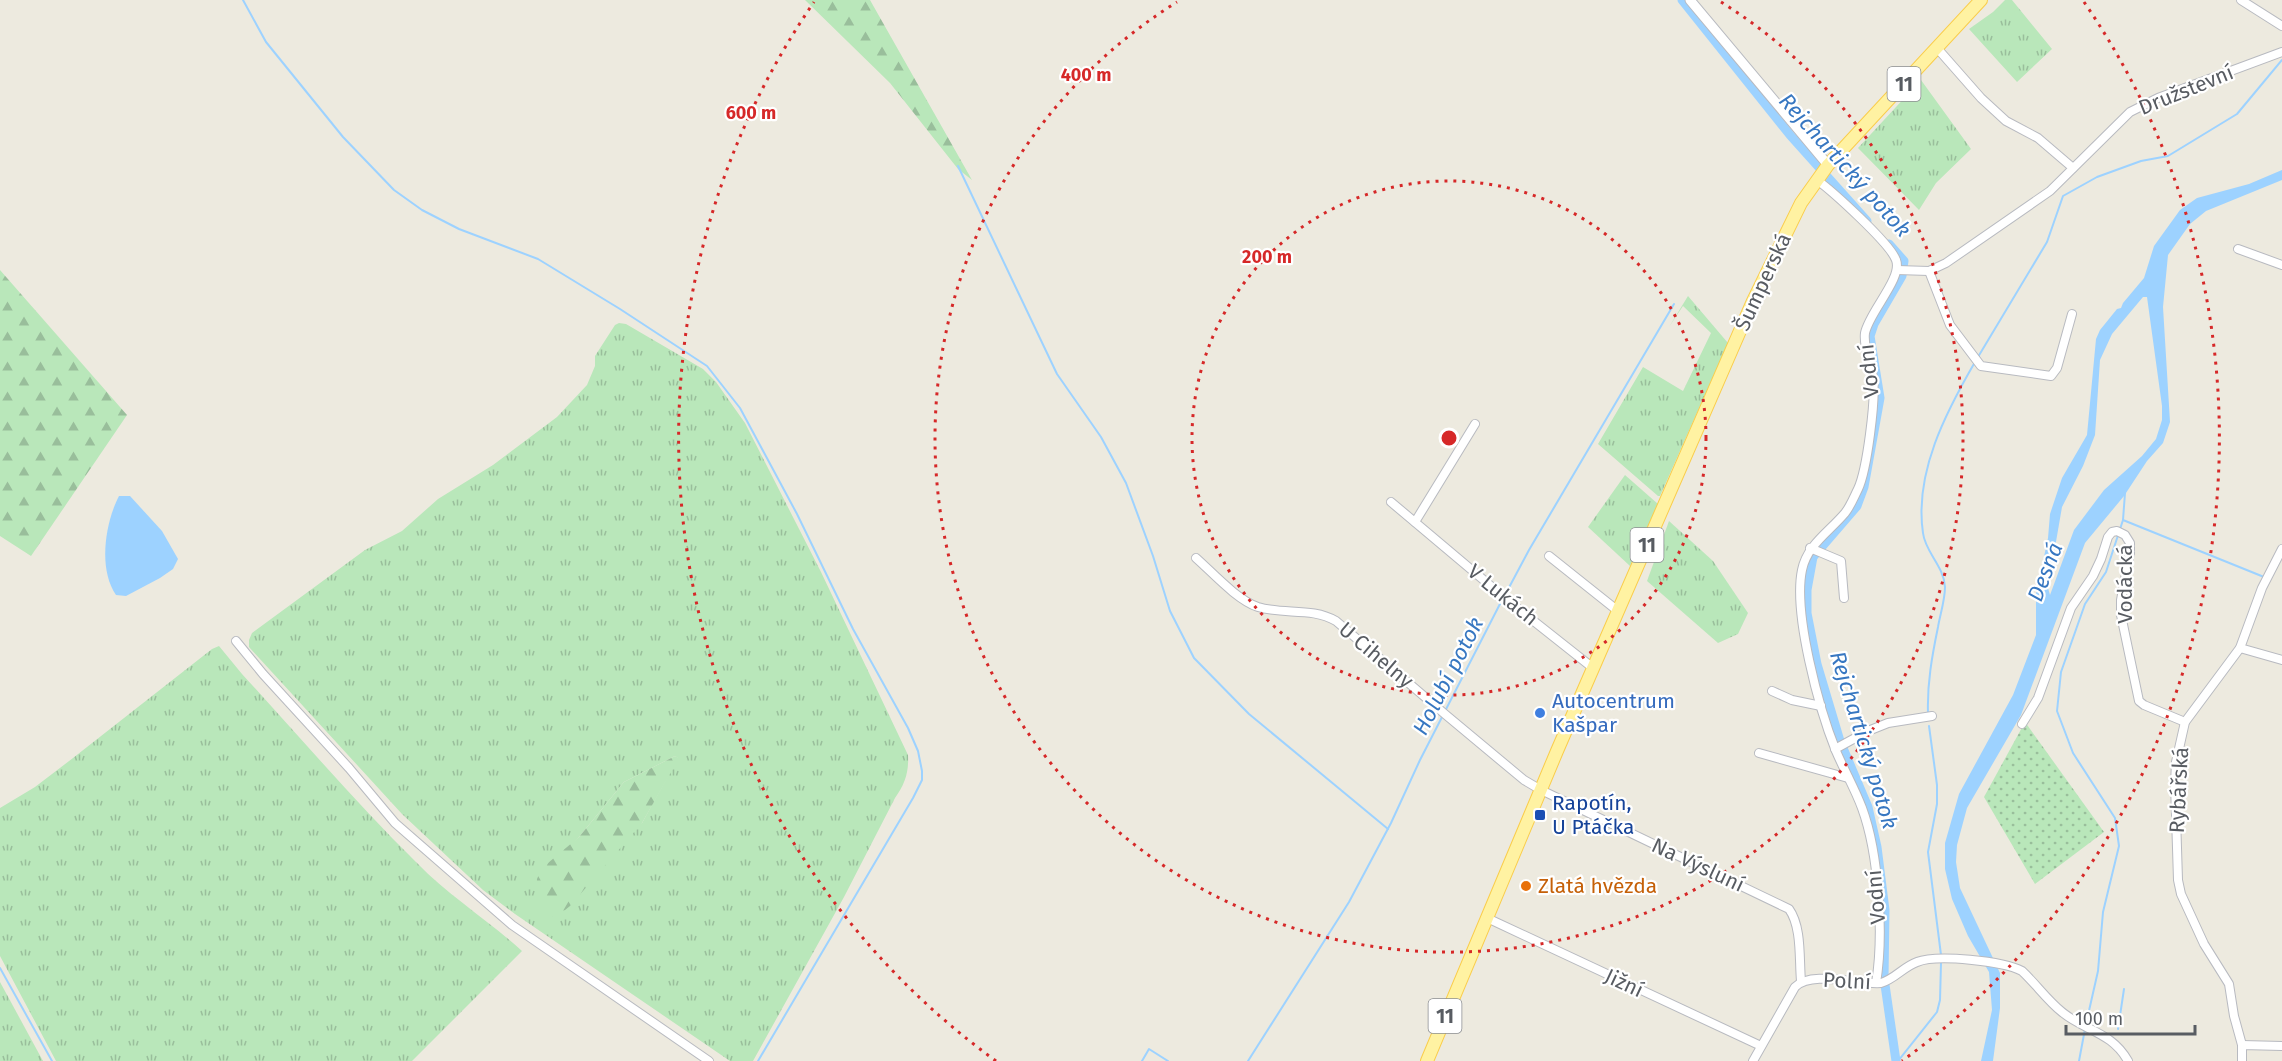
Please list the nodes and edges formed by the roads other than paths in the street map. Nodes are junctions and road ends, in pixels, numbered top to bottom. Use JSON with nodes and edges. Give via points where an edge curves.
{"nodes":[{"id":1,"x":1690,"y":0,"type":"edge"},
{"id":2,"x":1981,"y":0,"type":"edge"},
{"id":3,"x":2241,"y":0,"type":"edge"},
{"id":4,"x":2282,"y":26,"type":"edge"},
{"id":5,"x":1937,"y":48,"type":"junction"},
{"id":6,"x":2282,"y":52,"type":"edge"},
{"id":7,"x":2073,"y":168,"type":"junction"},
{"id":8,"x":1822,"y":173,"type":"junction"},
{"id":9,"x":2238,"y":249,"type":"dead end"},
{"id":10,"x":2282,"y":265,"type":"edge"},
{"id":11,"x":1898,"y":270,"type":"junction"},
{"id":12,"x":1929,"y":271,"type":"junction"},
{"id":13,"x":2072,"y":314,"type":"dead end"},
{"id":14,"x":1475,"y":424,"type":"dead end"},
{"id":15,"x":1391,"y":502,"type":"dead end"},
{"id":16,"x":1415,"y":522,"type":"junction"},
{"id":17,"x":2282,"y":549,"type":"edge"},
{"id":18,"x":1815,"y":550,"type":"junction"},
{"id":19,"x":1549,"y":556,"type":"dead end"},
{"id":20,"x":1196,"y":558,"type":"dead end"},
{"id":21,"x":1844,"y":598,"type":"dead end"},
{"id":22,"x":1618,"y":611,"type":"junction"},
{"id":23,"x":236,"y":641,"type":"dead end"},
{"id":24,"x":2240,"y":648,"type":"junction"},
{"id":25,"x":2282,"y":660,"type":"edge"},
{"id":26,"x":1593,"y":668,"type":"junction"},
{"id":27,"x":1772,"y":691,"type":"dead end"},
{"id":28,"x":1821,"y":706,"type":"junction"},
{"id":29,"x":1932,"y":716,"type":"dead end"},
{"id":30,"x":2185,"y":722,"type":"junction"},
{"id":31,"x":2022,"y":724,"type":"dead end"},
{"id":32,"x":1836,"y":748,"type":"junction"},
{"id":33,"x":1759,"y":753,"type":"dead end"},
{"id":34,"x":1848,"y":778,"type":"junction"},
{"id":35,"x":1541,"y":790,"type":"junction"},
{"id":36,"x":1487,"y":918,"type":"junction"},
{"id":37,"x":1801,"y":981,"type":"junction"},
{"id":38,"x":1879,"y":983,"type":"junction"},
{"id":39,"x":2242,"y":1045,"type":"junction"},
{"id":40,"x":1761,"y":1046,"type":"junction"},
{"id":41,"x":2282,"y":1046,"type":"edge"},
{"id":42,"x":709,"y":1061,"type":"edge"},
{"id":43,"x":1427,"y":1061,"type":"edge"},
{"id":44,"x":1753,"y":1061,"type":"edge"},
{"id":45,"x":2128,"y":1061,"type":"edge"},
{"id":46,"x":2242,"y":1061,"type":"edge"}],
"edges":[{"from":1,"to":8,"type":"street"},
{"from":2,"to":5,"type":"main road","name":"Šumperská","number":"11"},
{"from":3,"to":4,"type":"street"},
{"from":5,"to":7,"type":"street","via":[[2006,121],[2037,138]]},
{"from":5,"to":8,"type":"main road","name":"Šumperská","number":"11"},
{"from":6,"to":7,"type":"street","name":"Družstevní","via":[[2130,112]]},
{"from":7,"to":12,"type":"street","name":"Družstevní","via":[[2050,191]]},
{"from":8,"to":11,"type":"street","via":[[1895,256]]},
{"from":8,"to":22,"type":"main road","name":"Šumperská","number":"11","via":[[1801,203],[1753,301]]},
{"from":9,"to":10,"type":"street"},
{"from":11,"to":12,"type":"street"},
{"from":11,"to":18,"type":"street","name":"Vodní","via":[[1865,335],[1874,391],[1859,487],[1846,511]]},
{"from":12,"to":13,"type":"street","via":[[1950,325],[1976,362],[1985,368],[2051,376],[2057,368]]},
{"from":14,"to":16,"type":"street"},
{"from":15,"to":16,"type":"street","name":"V Lukách"},
{"from":16,"to":26,"type":"street","name":"V Lukách"},
{"from":17,"to":24,"type":"street","name":"Rybářská","via":[[2262,588]]},
{"from":18,"to":21,"type":"street","via":[[1841,561]]},
{"from":18,"to":28,"type":"street","name":"Vodní","via":[[1802,569],[1800,607]]},
{"from":19,"to":22,"type":"street"},
{"from":20,"to":35,"type":"street","name":"U Cihelny","via":[[1252,604],[1322,614],[1336,621],[1524,780]]},
{"from":22,"to":26,"type":"main road","name":"Šumperská","number":"11"},
{"from":23,"to":42,"type":"street","via":[[395,823],[513,925]]},
{"from":24,"to":25,"type":"street"},
{"from":24,"to":30,"type":"street","name":"Rybářská"},
{"from":26,"to":35,"type":"main road","name":"Šumperská","number":"11"},
{"from":27,"to":28,"type":"street"},
{"from":28,"to":32,"type":"street","name":"Vodní"},
{"from":29,"to":32,"type":"street","via":[[1888,723]]},
{"from":30,"to":31,"type":"street","name":"Vodácká","via":[[2144,705],[2137,695],[2121,615],[2130,554],[2127,538],[2112,532],[2098,567],[2071,608],[2038,698]]},
{"from":30,"to":39,"type":"street","name":"Rybářská","via":[[2175,784],[2178,880],[2204,944],[2229,984]]},
{"from":32,"to":34,"type":"street","name":"Vodní"},
{"from":33,"to":34,"type":"street"},
{"from":34,"to":38,"type":"street","name":"Vodní","via":[[1863,810],[1875,868]]},
{"from":35,"to":36,"type":"main road","name":"Šumperská","number":"11"},
{"from":35,"to":37,"type":"street","name":"Na Výsluní","via":[[1789,909],[1796,927]]},
{"from":36,"to":40,"type":"street","name":"Jižní"},
{"from":36,"to":43,"type":"main road","number":"11"},
{"from":37,"to":38,"type":"street","name":"Polní","via":[[1813,978]]},
{"from":37,"to":40,"type":"street","name":"Polní"},
{"from":38,"to":45,"type":"street","name":"Polní","via":[[1917,962],[1941,959],[2005,964],[2022,971],[2060,1010],[2108,1037]]},
{"from":39,"to":41,"type":"street"},
{"from":39,"to":46,"type":"street","name":"Rybářská"},
{"from":40,"to":44,"type":"street","name":"Polní"}]}
